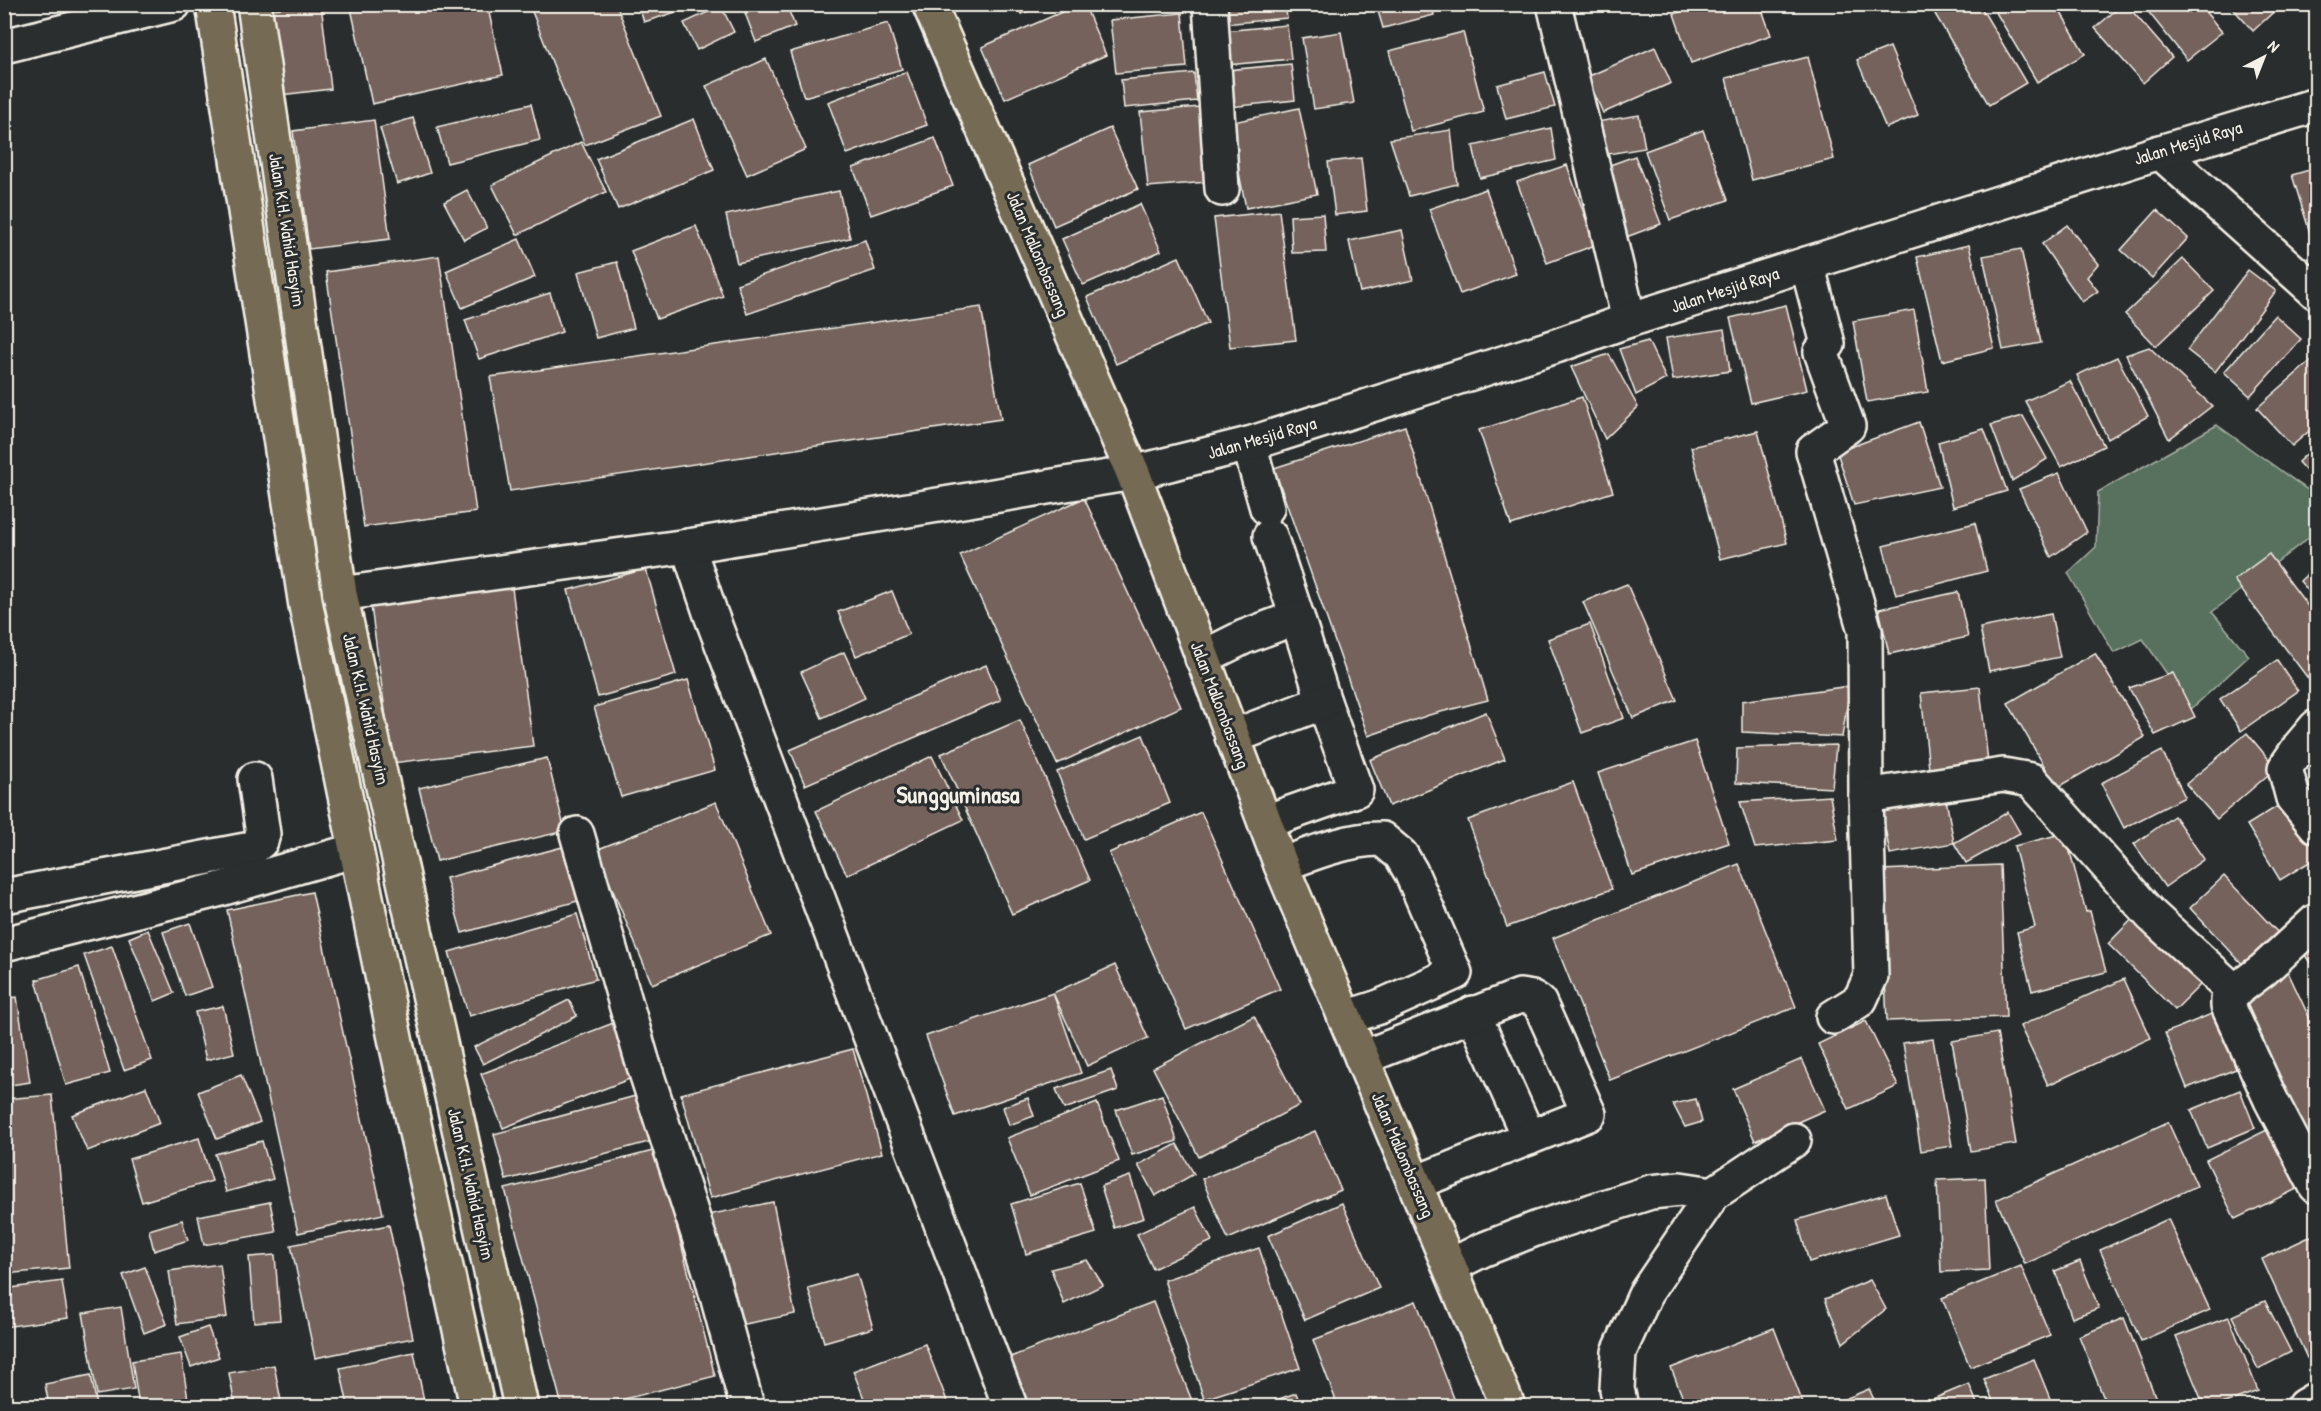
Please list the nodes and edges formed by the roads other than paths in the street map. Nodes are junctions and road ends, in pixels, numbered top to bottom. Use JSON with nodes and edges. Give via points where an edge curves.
{"nodes":[{"id":1,"x":174,"y":4,"type":"edge"},
{"id":2,"x":213,"y":4,"type":"edge"},
{"id":3,"x":254,"y":4,"type":"edge"},
{"id":4,"x":929,"y":4,"type":"edge"},
{"id":5,"x":1210,"y":4,"type":"edge"},
{"id":6,"x":1554,"y":4,"type":"edge"},
{"id":7,"x":4,"y":46,"type":"edge"},
{"id":8,"x":2316,"y":105,"type":"edge"},
{"id":9,"x":2160,"y":152,"type":"junction"},
{"id":10,"x":1222,"y":189,"type":"dead end"},
{"id":11,"x":1807,"y":264,"type":"junction"},
{"id":12,"x":2316,"y":292,"type":"edge"},
{"id":13,"x":1629,"y":320,"type":"junction"},
{"id":14,"x":1249,"y":444,"type":"junction"},
{"id":15,"x":1133,"y":473,"type":"junction"},
{"id":16,"x":688,"y":546,"type":"junction"},
{"id":17,"x":340,"y":594,"type":"junction"},
{"id":18,"x":1289,"y":619,"type":"junction"},
{"id":19,"x":1202,"y":658,"type":"junction"},
{"id":20,"x":1317,"y":704,"type":"junction"},
{"id":21,"x":2316,"y":728,"type":"edge"},
{"id":22,"x":1232,"y":737,"type":"junction"},
{"id":23,"x":255,"y":779,"type":"dead end"},
{"id":24,"x":1866,"y":796,"type":"junction"},
{"id":25,"x":1265,"y":822,"type":"junction"},
{"id":26,"x":2316,"y":826,"type":"edge"},
{"id":27,"x":577,"y":834,"type":"dead end"},
{"id":28,"x":356,"y":850,"type":"junction"},
{"id":29,"x":1281,"y":865,"type":"junction"},
{"id":30,"x":4,"y":896,"type":"edge"},
{"id":31,"x":2316,"y":921,"type":"edge"},
{"id":32,"x":4,"y":944,"type":"edge"},
{"id":33,"x":2235,"y":992,"type":"junction"},
{"id":34,"x":1833,"y":1017,"type":"dead end"},
{"id":35,"x":1345,"y":1018,"type":"junction"},
{"id":36,"x":1458,"y":1020,"type":"junction"},
{"id":37,"x":1362,"y":1058,"type":"junction"},
{"id":38,"x":1529,"y":1138,"type":"junction"},
{"id":39,"x":1794,"y":1140,"type":"dead end"},
{"id":40,"x":1415,"y":1184,"type":"junction"},
{"id":41,"x":2316,"y":1186,"type":"edge"},
{"id":42,"x":1713,"y":1194,"type":"junction"},
{"id":43,"x":1450,"y":1266,"type":"junction"},
{"id":44,"x":2316,"y":1399,"type":"edge"},
{"id":45,"x":477,"y":1407,"type":"edge"},
{"id":46,"x":521,"y":1407,"type":"edge"},
{"id":47,"x":747,"y":1407,"type":"edge"},
{"id":48,"x":1010,"y":1407,"type":"edge"},
{"id":49,"x":1508,"y":1407,"type":"edge"},
{"id":50,"x":1621,"y":1407,"type":"edge"},
{"id":51,"x":2304,"y":1407,"type":"edge"}],
"edges":[{"from":1,"to":7,"type":"street"},
{"from":2,"to":28,"type":"highway","name":"Jalan K.H. Wahid Hasyim","via":[[306,606]]},
{"from":3,"to":17,"type":"highway","name":"Jalan K.H. Wahid Hasyim"},
{"from":4,"to":15,"type":"highway","name":"Jalan Mallombassang"},
{"from":5,"to":10,"type":"street"},
{"from":6,"to":13,"type":"street"},
{"from":8,"to":9,"type":"street","name":"Jalan Mesjid Raya"},
{"from":9,"to":11,"type":"street","name":"Jalan Mesjid Raya"},
{"from":9,"to":12,"type":"street"},
{"from":11,"to":13,"type":"street","name":"Jalan Mesjid Raya"},
{"from":11,"to":24,"type":"street","via":[[1828,344],[1821,352],[1848,426],[1813,451],[1865,631]]},
{"from":13,"to":14,"type":"street","name":"Jalan Mesjid Raya"},
{"from":14,"to":15,"type":"street","name":"Jalan Mesjid Raya"},
{"from":14,"to":18,"type":"street"},
{"from":15,"to":16,"type":"street","name":"Jalan Mesjid Raya"},
{"from":15,"to":19,"type":"highway","name":"Jalan Mallombassang"},
{"from":16,"to":17,"type":"street","name":"Jalan Mesjid Raya"},
{"from":16,"to":48,"type":"street"},
{"from":17,"to":46,"type":"highway","name":"Jalan K.H. Wahid Hasyim"},
{"from":18,"to":19,"type":"street"},
{"from":18,"to":20,"type":"street"},
{"from":19,"to":22,"type":"highway","name":"Jalan Mallombassang"},
{"from":20,"to":22,"type":"street"},
{"from":20,"to":25,"type":"street","via":[[1356,790]]},
{"from":21,"to":26,"type":"street","via":[[2285,768],[2293,798]]},
{"from":22,"to":25,"type":"highway","name":"Jalan Mallombassang"},
{"from":23,"to":30,"type":"street","via":[[263,834],[251,849]]},
{"from":24,"to":33,"type":"street","via":[[2003,775],[2031,780],[2151,915]]},
{"from":24,"to":34,"type":"street","via":[[1871,976],[1860,1000]]},
{"from":25,"to":29,"type":"highway","name":"Jalan Mallombassang"},
{"from":27,"to":47,"type":"street","via":[[642,1060],[711,1274]]},
{"from":28,"to":32,"type":"street"},
{"from":28,"to":45,"type":"highway","name":"Jalan K.H. Wahid Hasyim"},
{"from":29,"to":35,"type":"highway","name":"Jalan Mallombassang"},
{"from":29,"to":35,"type":"street","via":[[1366,838],[1382,839],[1401,855],[1411,872],[1455,973]]},
{"from":31,"to":33,"type":"street"},
{"from":33,"to":41,"type":"street","via":[[2228,999],[2228,1006]]},
{"from":35,"to":37,"type":"highway","name":"Jalan Mallombassang"},
{"from":36,"to":37,"type":"street"},
{"from":36,"to":38,"type":"street"},
{"from":36,"to":38,"type":"street","via":[[1520,996],[1537,999],[1589,1114]]},
{"from":37,"to":40,"type":"highway","name":"Jalan Mallombassang"},
{"from":38,"to":40,"type":"street"},
{"from":39,"to":42,"type":"street"},
{"from":40,"to":43,"type":"highway","name":"Jalan Mallombassang"},
{"from":42,"to":43,"type":"street","via":[[1680,1189],[1651,1192],[1538,1228]]},
{"from":42,"to":50,"type":"street","via":[[1646,1293],[1619,1352],[1617,1389]]},
{"from":43,"to":49,"type":"highway","name":"Jalan Mallombassang"},
{"from":44,"to":51,"type":"street"}]}
